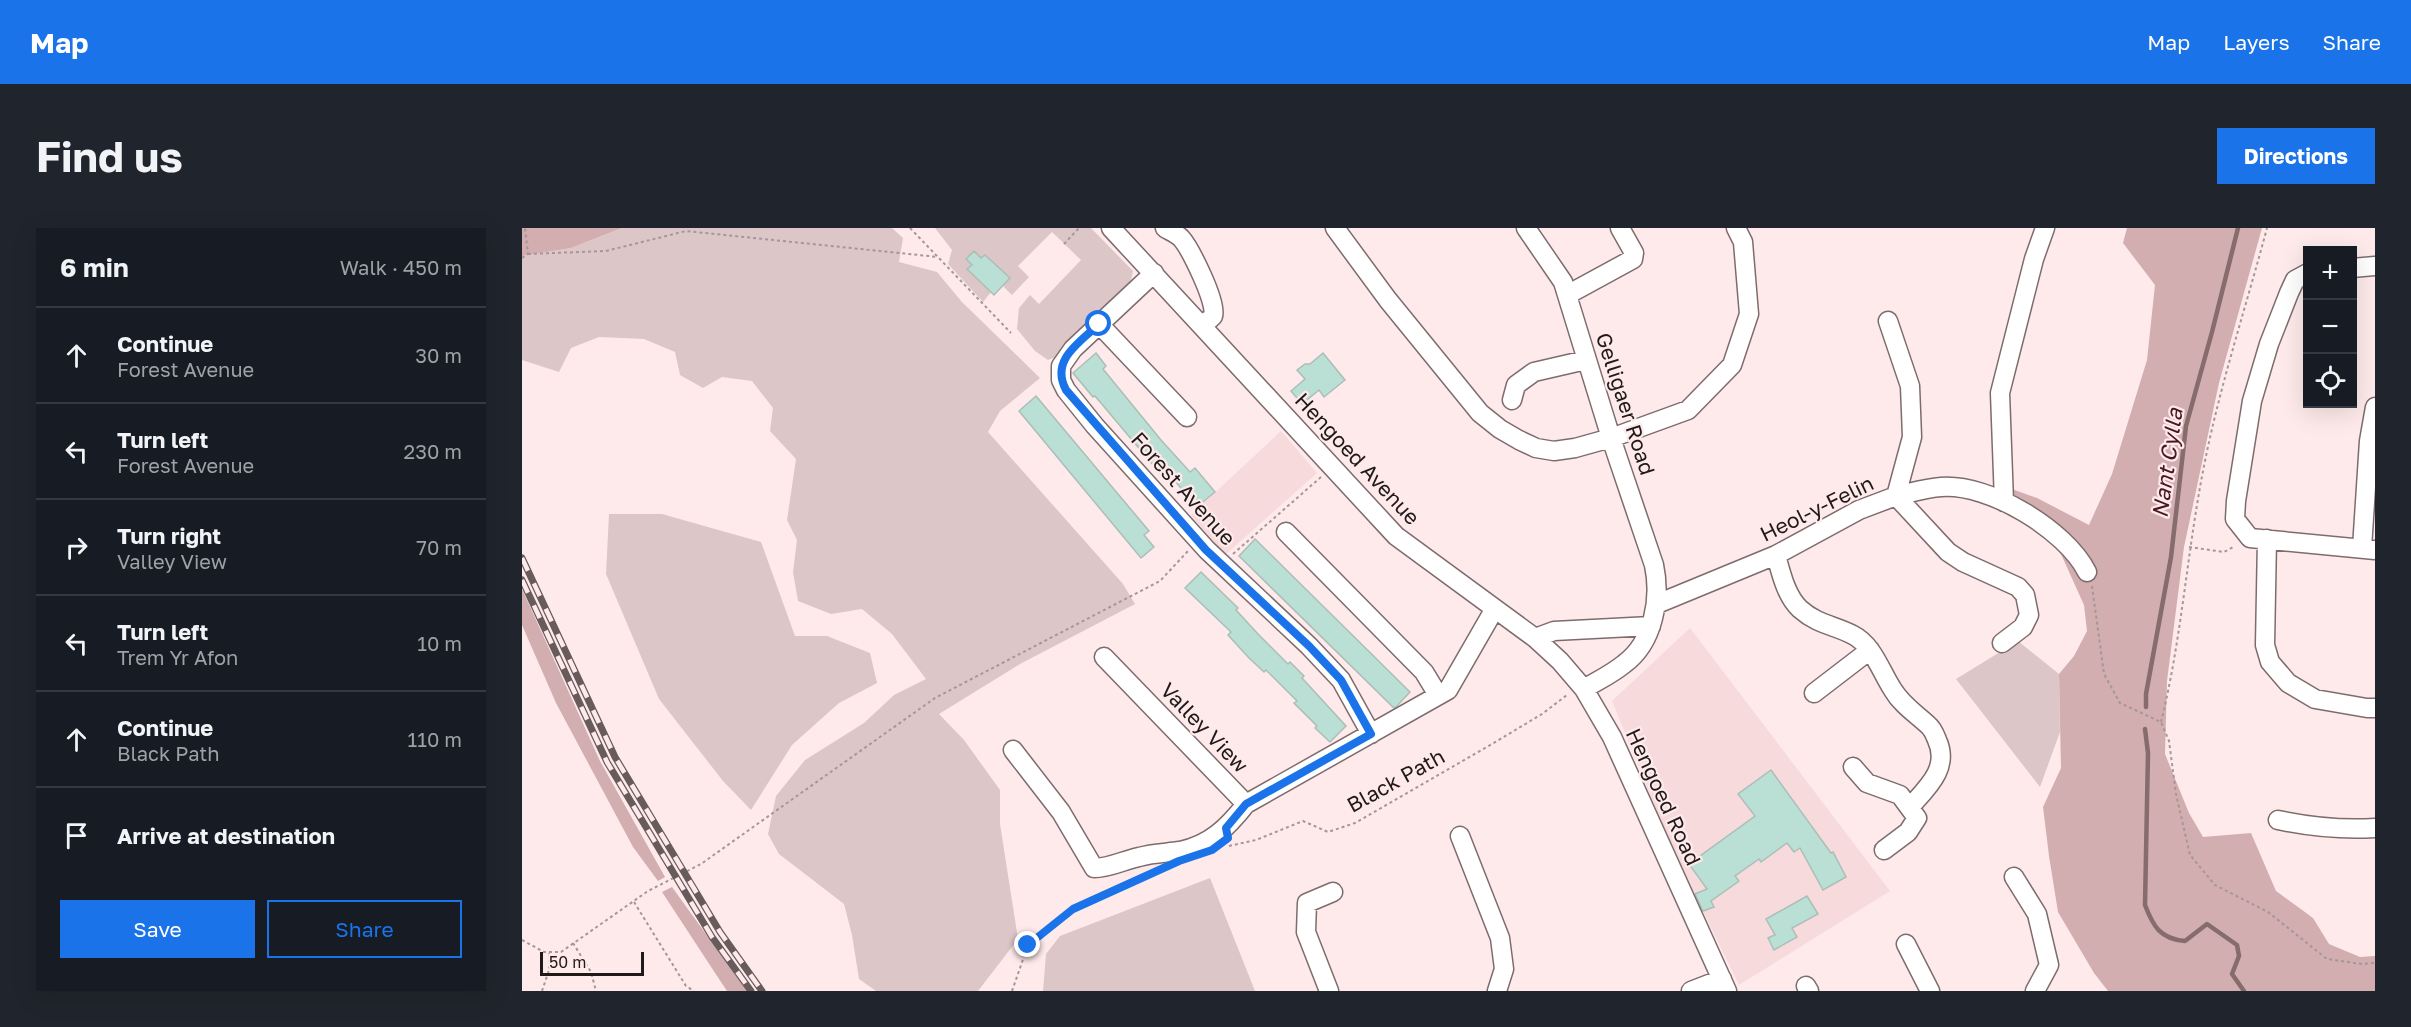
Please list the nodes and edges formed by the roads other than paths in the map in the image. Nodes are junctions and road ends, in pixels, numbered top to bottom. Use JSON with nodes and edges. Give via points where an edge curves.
{"nodes":[{"id":1,"x":1111,"y":228,"type":"edge"},
{"id":2,"x":1165,"y":228,"type":"edge"},
{"id":3,"x":1335,"y":228,"type":"edge"},
{"id":4,"x":1526,"y":228,"type":"edge"},
{"id":5,"x":1620,"y":228,"type":"edge"},
{"id":6,"x":1736,"y":228,"type":"edge"},
{"id":7,"x":2045,"y":228,"type":"edge"},
{"id":8,"x":2375,"y":266,"type":"edge"},
{"id":9,"x":2357,"y":268,"type":"edge"},
{"id":10,"x":1154,"y":273,"type":"junction"},
{"id":11,"x":2303,"y":275,"type":"edge"},
{"id":12,"x":1566,"y":295,"type":"junction"},
{"id":13,"x":1888,"y":321,"type":"dead end"},
{"id":14,"x":1099,"y":324,"type":"junction"},
{"id":15,"x":1203,"y":325,"type":"junction"},
{"id":16,"x":1586,"y":360,"type":"junction"},
{"id":17,"x":1512,"y":400,"type":"dead end"},
{"id":18,"x":2375,"y":407,"type":"edge"},
{"id":19,"x":1186,"y":417,"type":"dead end"},
{"id":20,"x":1611,"y":438,"type":"junction"},
{"id":21,"x":1896,"y":496,"type":"junction"},
{"id":22,"x":2004,"y":502,"type":"junction"},
{"id":23,"x":1286,"y":532,"type":"dead end"},
{"id":24,"x":2259,"y":539,"type":"junction"},
{"id":25,"x":2368,"y":549,"type":"edge"},
{"id":26,"x":1776,"y":555,"type":"junction"},
{"id":27,"x":2087,"y":572,"type":"road end"},
{"id":28,"x":1657,"y":604,"type":"junction"},
{"id":29,"x":1494,"y":610,"type":"junction"},
{"id":30,"x":1651,"y":626,"type":"junction"},
{"id":31,"x":1535,"y":638,"type":"junction"},
{"id":32,"x":2002,"y":643,"type":"dead end"},
{"id":33,"x":1870,"y":650,"type":"junction"},
{"id":34,"x":1104,"y":657,"type":"dead end"},
{"id":35,"x":1582,"y":688,"type":"junction"},
{"id":36,"x":1814,"y":693,"type":"dead end"},
{"id":37,"x":1438,"y":696,"type":"junction"},
{"id":38,"x":2375,"y":708,"type":"edge"},
{"id":39,"x":1371,"y":734,"type":"junction"},
{"id":40,"x":1012,"y":750,"type":"dead end"},
{"id":41,"x":1853,"y":767,"type":"dead end"},
{"id":42,"x":1246,"y":804,"type":"junction"},
{"id":43,"x":1909,"y":807,"type":"junction"},
{"id":44,"x":2278,"y":820,"type":"dead end"},
{"id":45,"x":2375,"y":828,"type":"edge"},
{"id":46,"x":1460,"y":836,"type":"dead end"},
{"id":47,"x":1884,"y":850,"type":"dead end"},
{"id":48,"x":2014,"y":877,"type":"dead end"},
{"id":49,"x":1333,"y":892,"type":"dead end"},
{"id":50,"x":1906,"y":944,"type":"dead end"},
{"id":51,"x":1724,"y":985,"type":"edge"},
{"id":52,"x":2037,"y":987,"type":"edge"},
{"id":53,"x":1329,"y":991,"type":"edge"},
{"id":54,"x":1497,"y":991,"type":"edge"},
{"id":55,"x":1691,"y":991,"type":"edge"},
{"id":56,"x":1930,"y":991,"type":"edge"}],
"edges":[{"from":1,"to":10,"type":"street","name":"Hengoed Avenue"},
{"from":2,"to":15,"type":"street","via":[[1181,238],[1211,298],[1213,317]]},
{"from":3,"to":20,"type":"street","via":[[1480,413],[1500,429],[1536,448],[1554,451]]},
{"from":4,"to":12,"type":"street","name":"Gelligaer Road","via":[[1563,282]]},
{"from":5,"to":12,"type":"street","via":[[1634,253],[1633,259]]},
{"from":6,"to":20,"type":"street","via":[[1743,242],[1749,314],[1732,364],[1688,410]]},
{"from":7,"to":22,"type":"street","via":[[2000,393]]},
{"from":8,"to":9,"type":"street"},
{"from":10,"to":14,"type":"street","name":"Forest Avenue"},
{"from":10,"to":15,"type":"street","name":"Hengoed Avenue"},
{"from":11,"to":24,"type":"street","via":[[2295,279],[2289,293],[2252,401],[2235,519]]},
{"from":12,"to":16,"type":"street","name":"Gelligaer Road"},
{"from":13,"to":21,"type":"street","name":"Heol-y-Felin","via":[[1911,396],[1912,437]]},
{"from":14,"to":19,"type":"street"},
{"from":14,"to":39,"type":"street","name":"Forest Avenue","via":[[1061,366],[1066,390],[1198,540],[1341,680]]},
{"from":15,"to":29,"type":"street","name":"Hengoed Avenue","via":[[1396,536]]},
{"from":16,"to":17,"type":"street","via":[[1534,372],[1516,385]]},
{"from":16,"to":20,"type":"street","name":"Gelligaer Road"},
{"from":18,"to":25,"type":"street","via":[[2369,441]]},
{"from":20,"to":28,"type":"street","name":"Gelligaer Road","via":[[1654,565]]},
{"from":21,"to":22,"type":"street","via":[[1943,486],[1979,492]]},
{"from":21,"to":26,"type":"street","name":"Heol-y-Felin","via":[[1859,510]]},
{"from":21,"to":32,"type":"street","via":[[1948,552],[2018,587],[2025,595],[2029,615],[2023,627]]},
{"from":22,"to":27,"type":"street","via":[[2054,533],[2080,557]]},
{"from":23,"to":37,"type":"street","via":[[1424,672]]},
{"from":24,"to":25,"type":"street"},
{"from":24,"to":38,"type":"street","via":[[2265,645],[2270,662],[2288,684],[2315,699]]},
{"from":26,"to":28,"type":"street","name":"Heol-y-Felin"},
{"from":26,"to":33,"type":"street","via":[[1787,590],[1799,608],[1823,625],[1854,635]]},
{"from":28,"to":30,"type":"street","name":"Gelligaer Road"},
{"from":29,"to":31,"type":"street","name":"Hengoed Avenue"},
{"from":29,"to":37,"type":"street","name":"Valley View","via":[[1448,690]]},
{"from":30,"to":31,"type":"street","via":[[1554,631]]},
{"from":30,"to":35,"type":"street","name":"Gelligaer Road","via":[[1627,663]]},
{"from":31,"to":35,"type":"street","name":"Hengoed Road"},
{"from":33,"to":36,"type":"street"},
{"from":33,"to":43,"type":"street","via":[[1906,708],[1931,727],[1940,746],[1941,766],[1933,782]]},
{"from":34,"to":42,"type":"street","name":"Valley View"},
{"from":35,"to":51,"type":"street","name":"Hengoed Road","via":[[1612,737]]},
{"from":37,"to":39,"type":"street","name":"Valley View"},
{"from":39,"to":42,"type":"street","name":"Valley View"},
{"from":40,"to":42,"type":"street","via":[[1062,812],[1094,868],[1201,844],[1220,834]]},
{"from":41,"to":43,"type":"street","via":[[1867,783]]},
{"from":43,"to":47,"type":"street","via":[[1908,832]]},
{"from":44,"to":45,"type":"street","via":[[2344,830]]},
{"from":46,"to":54,"type":"street","via":[[1500,938],[1504,969]]},
{"from":48,"to":52,"type":"street","via":[[2037,914],[2049,965]]},
{"from":49,"to":53,"type":"street","via":[[1307,903],[1306,932]]},
{"from":50,"to":56,"type":"street"},
{"from":51,"to":55,"type":"street"}]}
